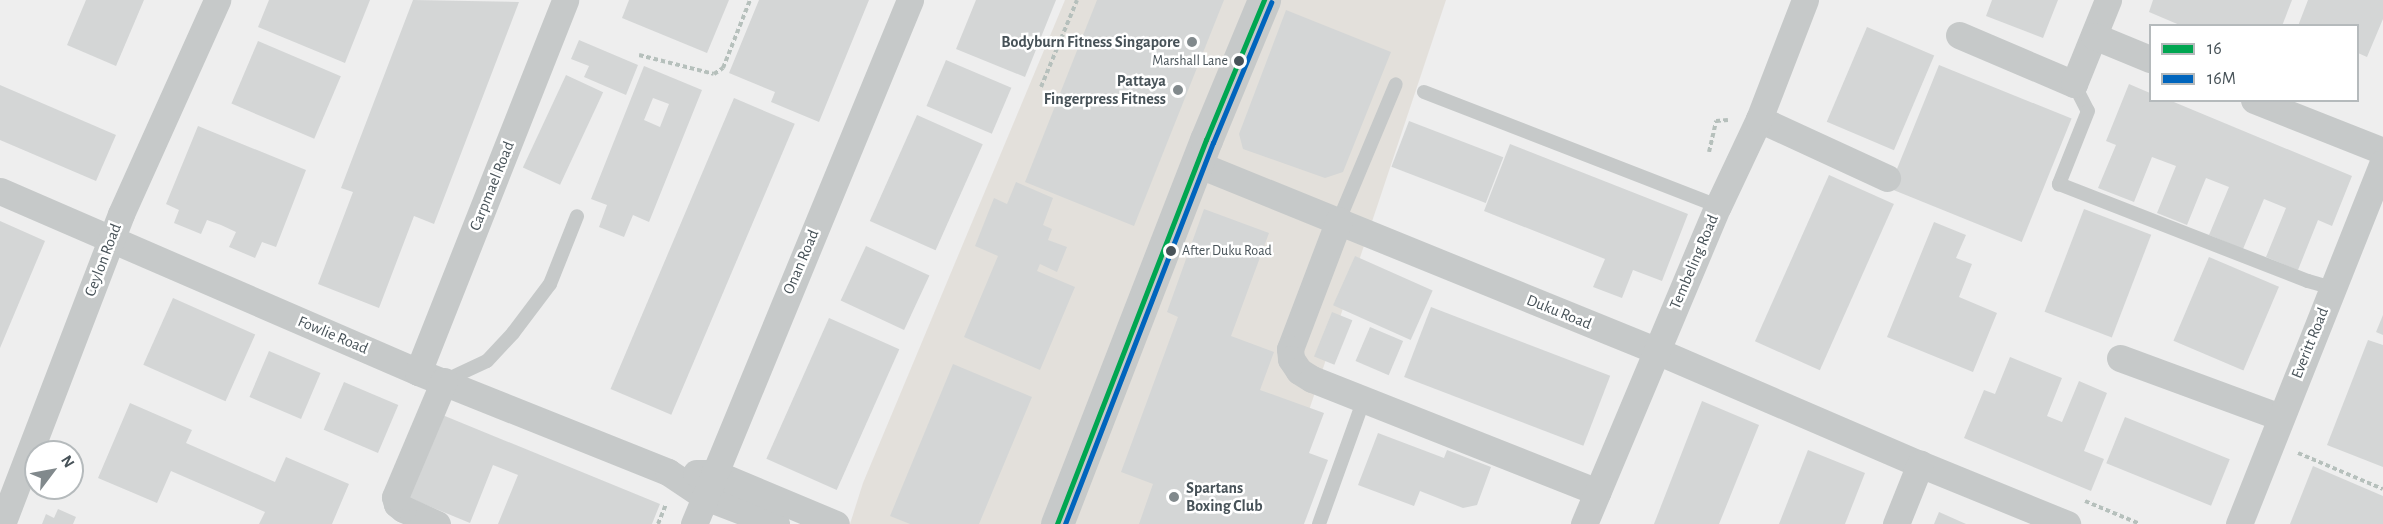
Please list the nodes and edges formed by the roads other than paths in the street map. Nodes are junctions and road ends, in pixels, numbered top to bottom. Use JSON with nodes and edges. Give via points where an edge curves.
{"nodes":[{"id":1,"x":217,"y":0,"type":"edge"},
{"id":2,"x":565,"y":0,"type":"edge"},
{"id":3,"x":910,"y":0,"type":"edge"},
{"id":4,"x":1264,"y":0,"type":"edge"},
{"id":5,"x":1805,"y":0,"type":"edge"},
{"id":6,"x":2108,"y":0,"type":"edge"},
{"id":7,"x":1959,"y":35,"type":"dead end"},
{"id":8,"x":2094,"y":36,"type":"junction"},
{"id":9,"x":2149,"y":58,"type":"edge"},
{"id":10,"x":1396,"y":84,"type":"dead end"},
{"id":11,"x":2074,"y":84,"type":"junction"},
{"id":12,"x":1424,"y":92,"type":"dead end"},
{"id":13,"x":2259,"y":102,"type":"edge"},
{"id":14,"x":1758,"y":119,"type":"junction"},
{"id":15,"x":2383,"y":151,"type":"edge"},
{"id":16,"x":2383,"y":163,"type":"edge"},
{"id":17,"x":1197,"y":164,"type":"junction"},
{"id":18,"x":1887,"y":178,"type":"dead end"},
{"id":19,"x":0,"y":191,"type":"edge"},
{"id":20,"x":1708,"y":203,"type":"junction"},
{"id":21,"x":577,"y":216,"type":"dead end"},
{"id":22,"x":1339,"y":220,"type":"junction"},
{"id":23,"x":111,"y":238,"type":"junction"},
{"id":24,"x":2332,"y":288,"type":"junction"},
{"id":25,"x":1657,"y":351,"type":"junction"},
{"id":26,"x":2120,"y":358,"type":"dead end"},
{"id":27,"x":418,"y":372,"type":"junction"},
{"id":28,"x":444,"y":381,"type":"junction"},
{"id":29,"x":1365,"y":399,"type":"junction"},
{"id":30,"x":2280,"y":417,"type":"junction"},
{"id":31,"x":1920,"y":464,"type":"junction"},
{"id":32,"x":710,"y":485,"type":"junction"},
{"id":33,"x":1597,"y":492,"type":"junction"},
{"id":34,"x":2,"y":524,"type":"edge"},
{"id":35,"x":437,"y":524,"type":"edge"},
{"id":36,"x":694,"y":524,"type":"edge"},
{"id":37,"x":776,"y":524,"type":"edge"},
{"id":38,"x":836,"y":524,"type":"edge"},
{"id":39,"x":1057,"y":524,"type":"edge"},
{"id":40,"x":1319,"y":524,"type":"edge"},
{"id":41,"x":1584,"y":524,"type":"edge"},
{"id":42,"x":1896,"y":524,"type":"edge"},
{"id":43,"x":2067,"y":524,"type":"edge"},
{"id":44,"x":2239,"y":524,"type":"edge"}],
"edges":[{"from":1,"to":23,"type":"street","name":"Ceylon Road"},
{"from":2,"to":27,"type":"street","name":"Carpmael Road"},
{"from":3,"to":32,"type":"street","name":"Onan Road"},
{"from":4,"to":17,"type":"street"},
{"from":5,"to":14,"type":"street","name":"Tembeling Road"},
{"from":6,"to":8,"type":"street"},
{"from":7,"to":11,"type":"street"},
{"from":8,"to":9,"type":"street"},
{"from":8,"to":11,"type":"street"},
{"from":10,"to":22,"type":"lane"},
{"from":11,"to":24,"type":"lane","via":[[2088,111],[2059,184]]},
{"from":12,"to":20,"type":"lane"},
{"from":13,"to":15,"type":"street"},
{"from":14,"to":18,"type":"street"},
{"from":14,"to":20,"type":"street","name":"Tembeling Road"},
{"from":16,"to":24,"type":"street","name":"Everitt Road"},
{"from":17,"to":22,"type":"street","name":"Duku Road"},
{"from":17,"to":39,"type":"street"},
{"from":19,"to":23,"type":"street","name":"Fowlie Road"},
{"from":20,"to":25,"type":"street","name":"Tembeling Road"},
{"from":21,"to":28,"type":"lane","via":[[550,284],[513,333],[487,361]]},
{"from":22,"to":25,"type":"street","name":"Duku Road"},
{"from":22,"to":29,"type":"street","via":[[1290,349],[1291,359],[1312,379]]},
{"from":23,"to":27,"type":"street","name":"Fowlie Road"},
{"from":23,"to":34,"type":"street","name":"Ceylon Road"},
{"from":24,"to":30,"type":"street","name":"Everitt Road"},
{"from":25,"to":31,"type":"street","name":"Duku Road"},
{"from":25,"to":33,"type":"street","name":"Tembeling Road"},
{"from":26,"to":30,"type":"street"},
{"from":27,"to":28,"type":"street","name":"Fowlie Road"},
{"from":28,"to":32,"type":"street","name":"Fowlie Road","via":[[668,472]]},
{"from":28,"to":35,"type":"street","via":[[395,497],[403,509]]},
{"from":29,"to":33,"type":"street"},
{"from":29,"to":40,"type":"lane"},
{"from":30,"to":44,"type":"street","name":"Everitt Road"},
{"from":31,"to":42,"type":"street"},
{"from":31,"to":43,"type":"street","name":"Duku Road"},
{"from":32,"to":36,"type":"street","name":"Onan Road"},
{"from":32,"to":37,"type":"street","name":"Fowlie Road"},
{"from":32,"to":38,"type":"street","name":"Fowlie Road"},
{"from":33,"to":41,"type":"street","name":"Tembeling Road"}]}
